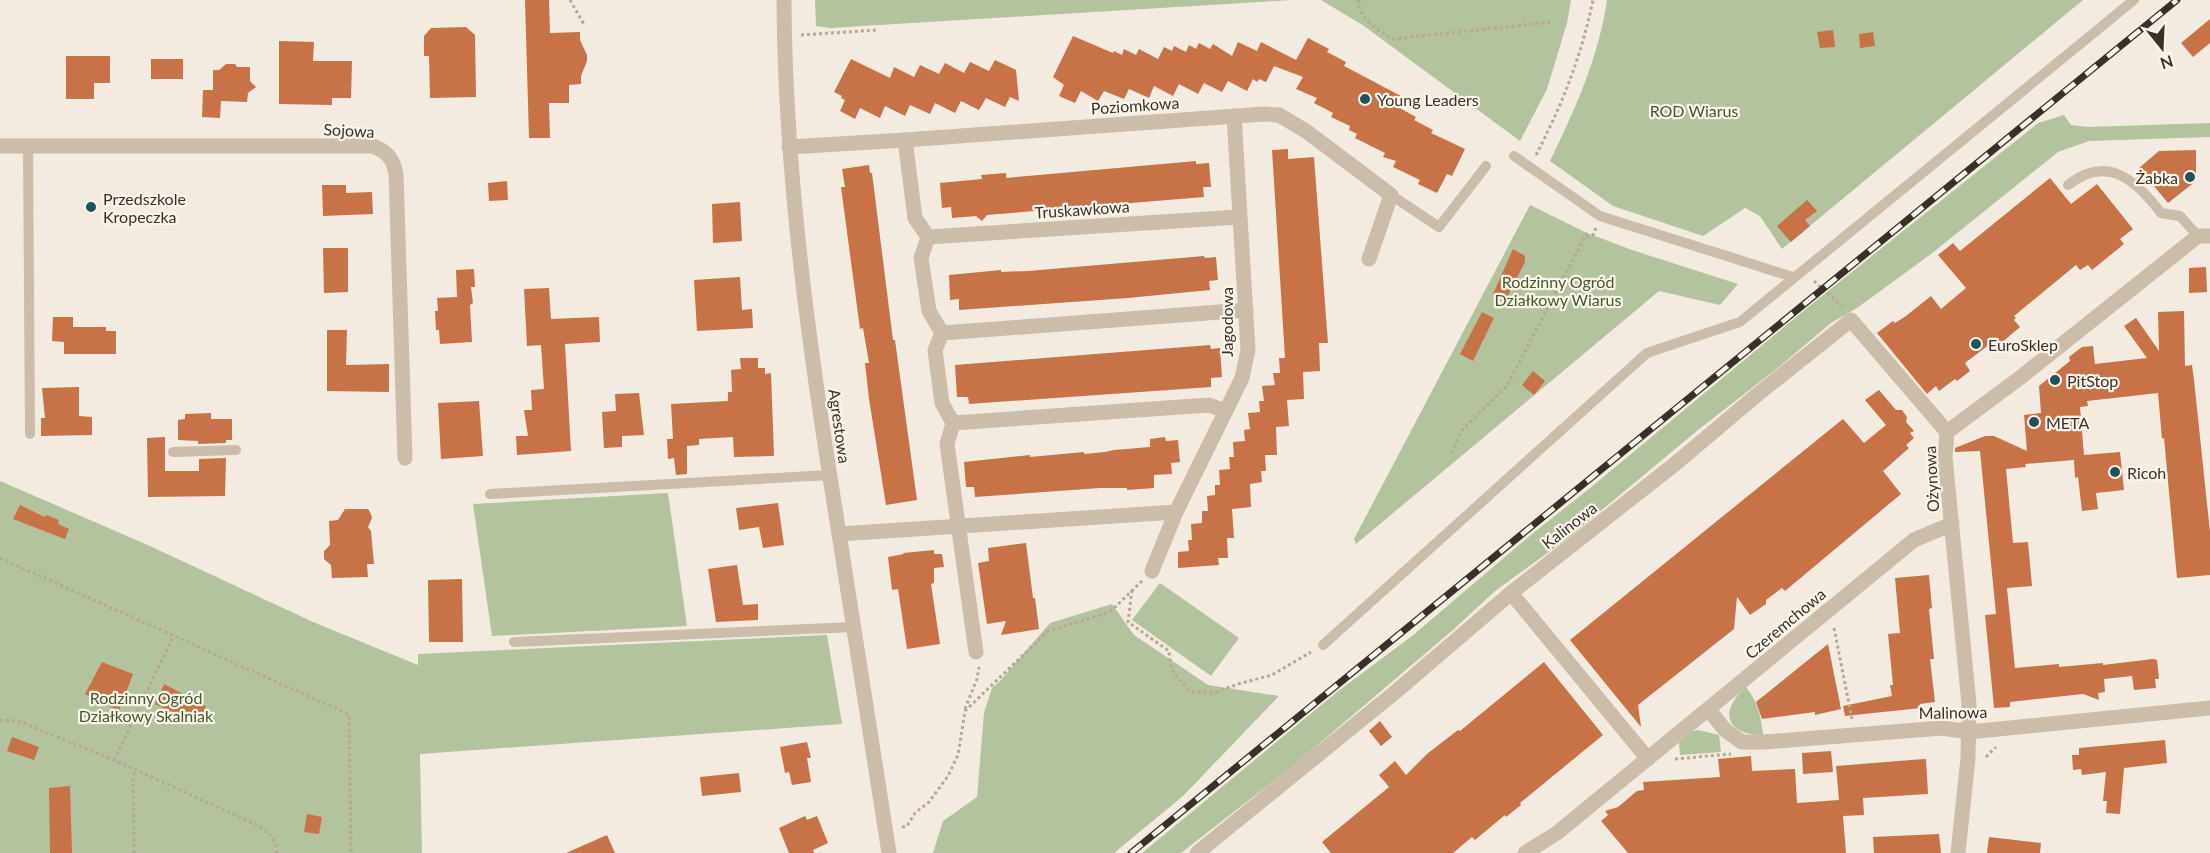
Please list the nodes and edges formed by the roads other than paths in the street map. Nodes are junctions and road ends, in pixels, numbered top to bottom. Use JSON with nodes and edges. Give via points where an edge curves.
{"nodes":[{"id":1,"x":784,"y":0,"type":"edge"},
{"id":2,"x":2134,"y":0,"type":"edge"},
{"id":3,"x":1234,"y":116,"type":"junction"},
{"id":4,"x":905,"y":140,"type":"junction"},
{"id":5,"x":0,"y":146,"type":"edge"},
{"id":6,"x":28,"y":146,"type":"junction"},
{"id":7,"x":789,"y":147,"type":"junction"},
{"id":8,"x":1514,"y":156,"type":"dead end"},
{"id":9,"x":1486,"y":166,"type":"dead end"},
{"id":10,"x":2068,"y":185,"type":"dead end"},
{"id":11,"x":1392,"y":195,"type":"junction"},
{"id":12,"x":1239,"y":217,"type":"junction"},
{"id":13,"x":2204,"y":236,"type":"edge"},
{"id":14,"x":928,"y":237,"type":"junction"},
{"id":15,"x":1369,"y":259,"type":"dead end"},
{"id":16,"x":1793,"y":277,"type":"junction"},
{"id":17,"x":1246,"y":310,"type":"junction"},
{"id":18,"x":942,"y":333,"type":"junction"},
{"id":19,"x":1226,"y":411,"type":"junction"},
{"id":20,"x":952,"y":423,"type":"junction"},
{"id":21,"x":1947,"y":432,"type":"junction"},
{"id":22,"x":30,"y":434,"type":"dead end"},
{"id":23,"x":236,"y":450,"type":"dead end"},
{"id":24,"x":173,"y":452,"type":"dead end"},
{"id":25,"x":405,"y":458,"type":"dead end"},
{"id":26,"x":828,"y":475,"type":"junction"},
{"id":27,"x":490,"y":494,"type":"dead end"},
{"id":28,"x":1176,"y":512,"type":"junction"},
{"id":29,"x":1952,"y":524,"type":"junction"},
{"id":30,"x":957,"y":526,"type":"junction"},
{"id":31,"x":839,"y":534,"type":"junction"},
{"id":32,"x":1152,"y":571,"type":"road end"},
{"id":33,"x":1512,"y":592,"type":"junction"},
{"id":34,"x":854,"y":627,"type":"junction"},
{"id":35,"x":514,"y":642,"type":"dead end"},
{"id":36,"x":1323,"y":645,"type":"road end"},
{"id":37,"x":976,"y":652,"type":"road end"},
{"id":38,"x":2210,"y":708,"type":"edge"},
{"id":39,"x":1709,"y":710,"type":"junction"},
{"id":40,"x":1970,"y":732,"type":"junction"},
{"id":41,"x":1648,"y":759,"type":"junction"},
{"id":42,"x":889,"y":853,"type":"edge"},
{"id":43,"x":1197,"y":853,"type":"edge"},
{"id":44,"x":1525,"y":853,"type":"edge"},
{"id":45,"x":1958,"y":853,"type":"edge"}],
"edges":[{"from":1,"to":7,"type":"street","name":"Agrestowa"},
{"from":2,"to":16,"type":"lane"},
{"from":3,"to":4,"type":"street","name":"Poziomkowa"},
{"from":3,"to":11,"type":"street","name":"Poziomkowa","via":[[1279,115]]},
{"from":3,"to":12,"type":"street","name":"Jagodowa"},
{"from":4,"to":7,"type":"street","name":"Poziomkowa"},
{"from":4,"to":14,"type":"street","via":[[915,218]]},
{"from":5,"to":6,"type":"street","name":"Sojowa"},
{"from":6,"to":22,"type":"lane"},
{"from":6,"to":25,"type":"street","name":"Sojowa","via":[[373,146],[385,151],[394,161],[396,174]]},
{"from":7,"to":26,"type":"street","name":"Agrestowa","via":[[802,288]]},
{"from":8,"to":16,"type":"lane","via":[[1600,216]]},
{"from":9,"to":11,"type":"lane","via":[[1439,227]]},
{"from":10,"to":13,"type":"lane","via":[[2080,175],[2110,171],[2148,195],[2161,213],[2180,216]]},
{"from":11,"to":15,"type":"street"},
{"from":12,"to":14,"type":"street","name":"Truskawkowa"},
{"from":12,"to":17,"type":"street","name":"Jagodowa"},
{"from":13,"to":21,"type":"street","name":"Ożynowa"},
{"from":14,"to":18,"type":"street","via":[[921,258],[927,300]]},
{"from":16,"to":36,"type":"lane","via":[[1740,322],[1647,353]]},
{"from":17,"to":18,"type":"street"},
{"from":17,"to":19,"type":"street","name":"Jagodowa","via":[[1248,350],[1242,378]]},
{"from":18,"to":20,"type":"street","via":[[935,350],[942,404]]},
{"from":19,"to":20,"type":"street","via":[[1209,405]]},
{"from":19,"to":28,"type":"street","name":"Jagodowa"},
{"from":20,"to":30,"type":"street","via":[[947,444]]},
{"from":21,"to":29,"type":"street","name":"Ożynowa","via":[[1945,457]]},
{"from":21,"to":33,"type":"street","name":"Kalinowa","via":[[1851,320]]},
{"from":23,"to":24,"type":"lane"},
{"from":26,"to":27,"type":"lane"},
{"from":26,"to":31,"type":"street","name":"Agrestowa"},
{"from":28,"to":30,"type":"street"},
{"from":28,"to":32,"type":"street","name":"Jagodowa"},
{"from":29,"to":39,"type":"street","name":"Czeremchowa","via":[[1914,540]]},
{"from":29,"to":40,"type":"street","name":"Ożynowa"},
{"from":30,"to":31,"type":"street"},
{"from":30,"to":37,"type":"street"},
{"from":31,"to":34,"type":"street","name":"Agrestowa"},
{"from":33,"to":41,"type":"street"},
{"from":33,"to":43,"type":"street","name":"Kalinowa"},
{"from":34,"to":35,"type":"lane"},
{"from":34,"to":42,"type":"street","name":"Agrestowa"},
{"from":38,"to":40,"type":"street","name":"Malinowa"},
{"from":39,"to":40,"type":"street","name":"Malinowa","via":[[1725,730],[1742,742],[1942,728]]},
{"from":39,"to":41,"type":"street","name":"Czeremchowa"},
{"from":40,"to":45,"type":"street","name":"Ożynowa"},
{"from":41,"to":44,"type":"street","name":"Czeremchowa","via":[[1557,834]]}]}
